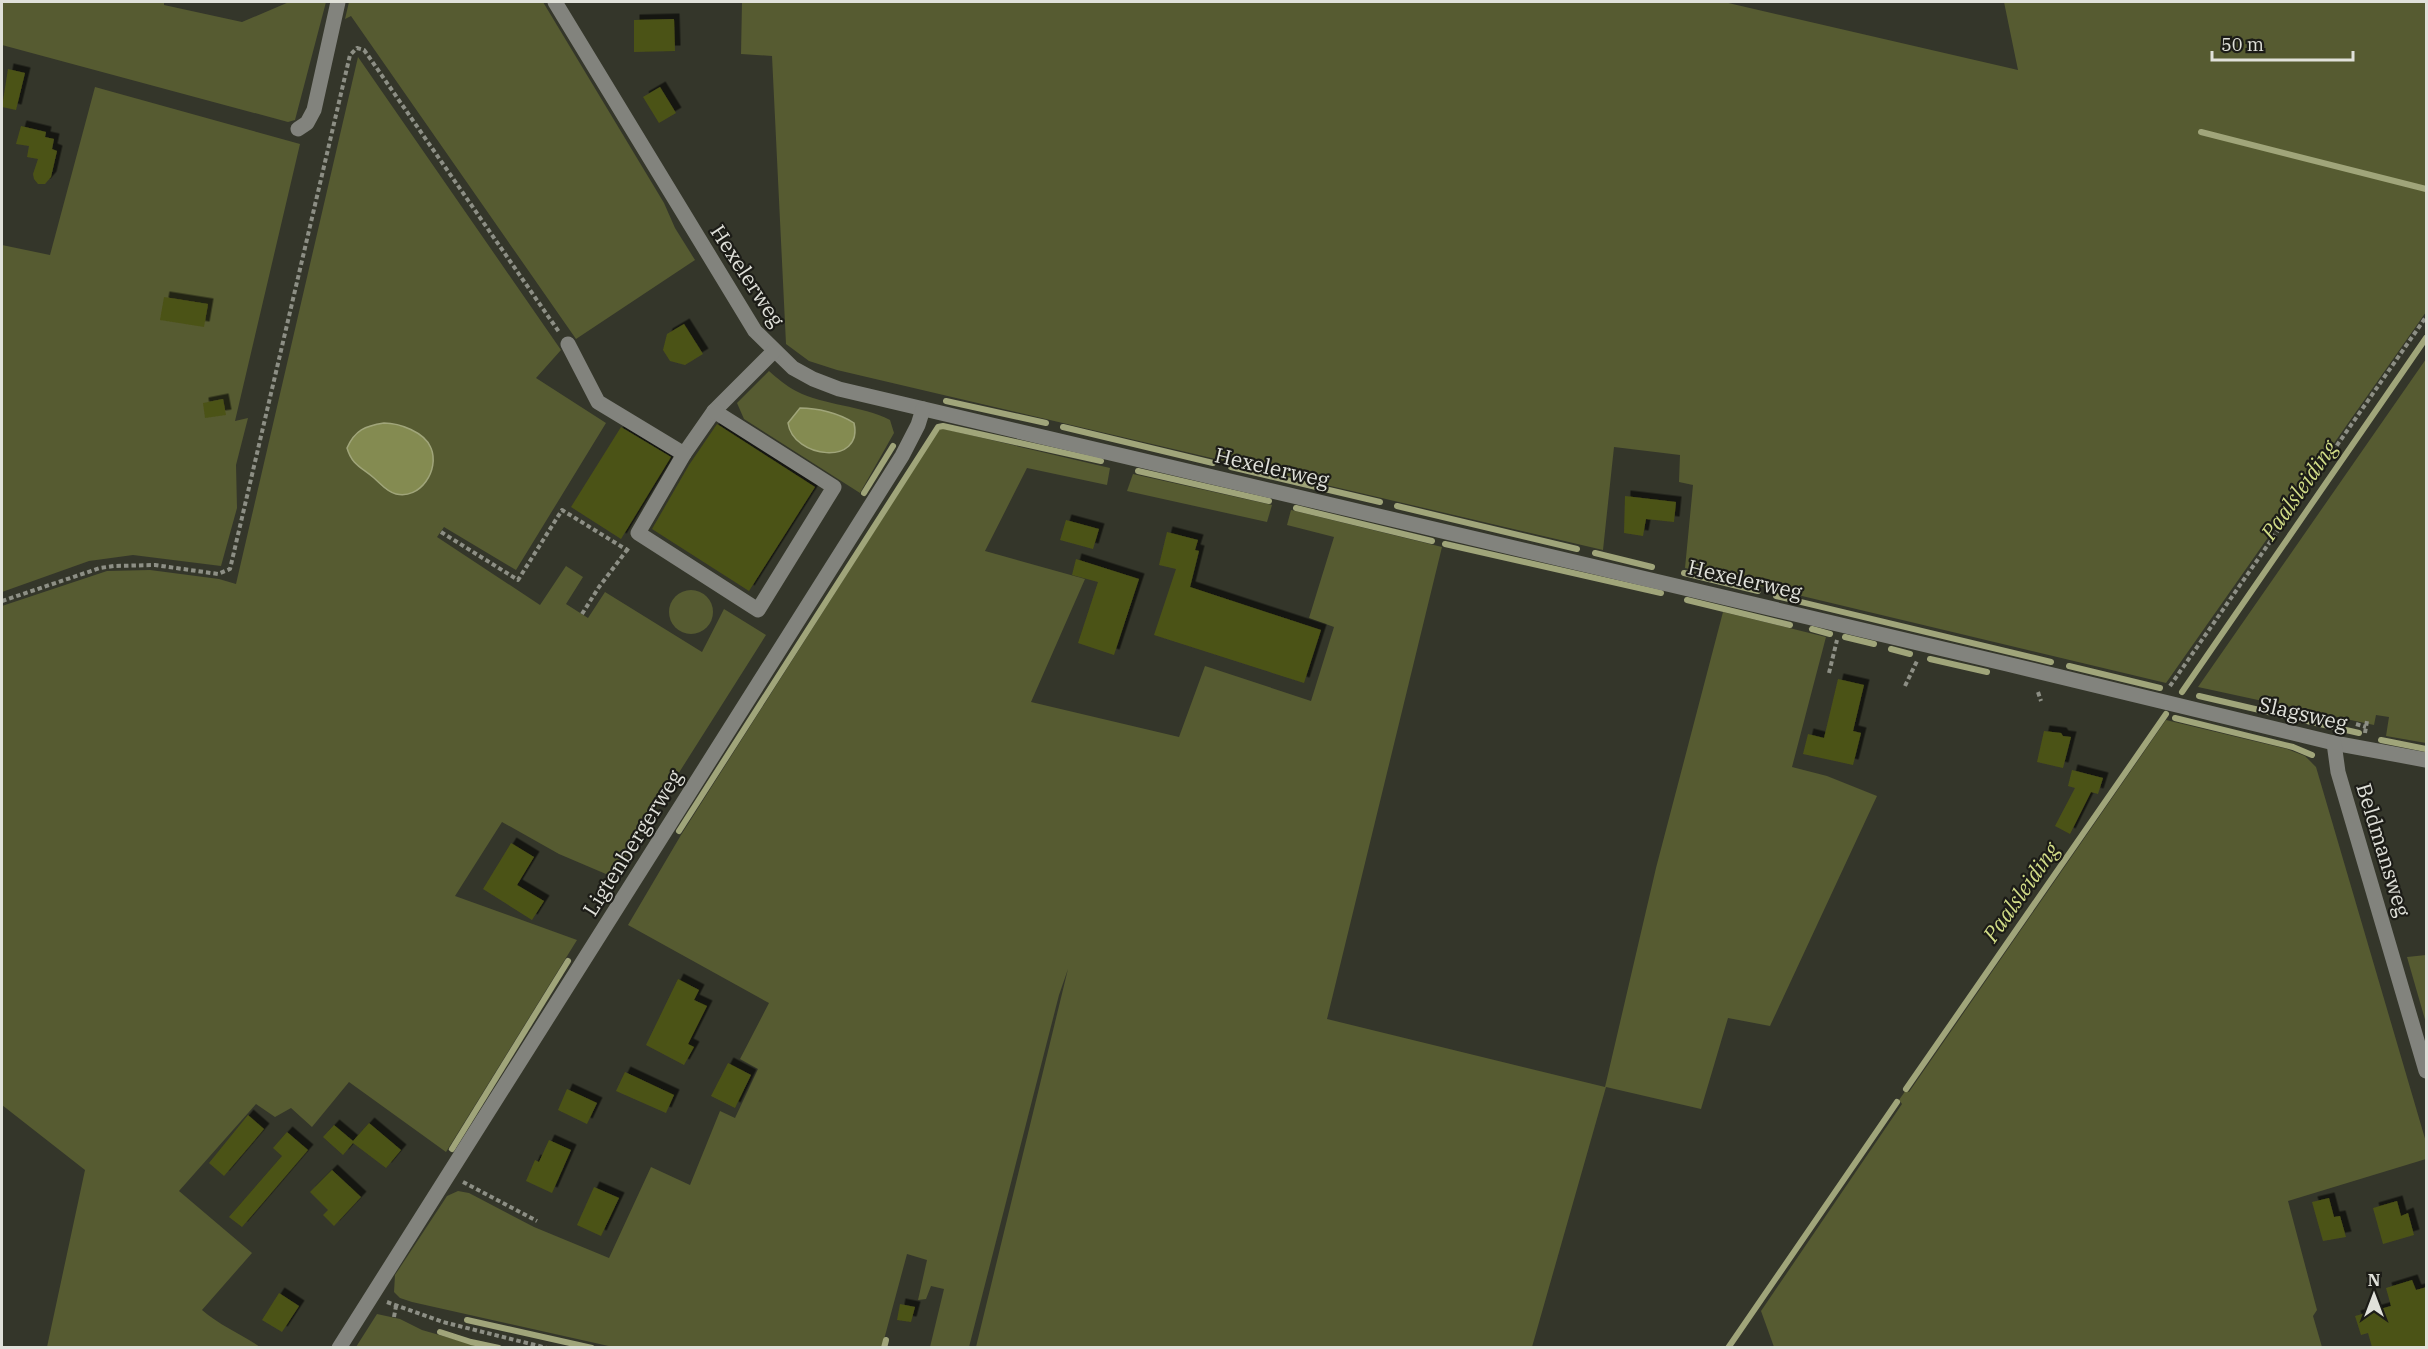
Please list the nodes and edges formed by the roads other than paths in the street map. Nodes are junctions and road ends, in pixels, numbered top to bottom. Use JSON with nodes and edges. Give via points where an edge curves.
{"nodes":[{"id":1,"x":338,"y":2,"type":"edge"},
{"id":2,"x":555,"y":2,"type":"edge"},
{"id":3,"x":298,"y":129,"type":"dead end"},
{"id":4,"x":568,"y":344,"type":"road end"},
{"id":5,"x":774,"y":351,"type":"junction"},
{"id":6,"x":923,"y":410,"type":"junction"},
{"id":7,"x":714,"y":411,"type":"junction"},
{"id":8,"x":684,"y":454,"type":"junction"},
{"id":9,"x":2166,"y":702,"type":"joint"},
{"id":10,"x":2334,"y":743,"type":"junction"},
{"id":11,"x":2427,"y":760,"type":"edge"},
{"id":12,"x":2427,"y":1071,"type":"edge"},
{"id":13,"x":339,"y":1347,"type":"edge"}],
"edges":[{"from":1,"to":3,"type":"street","via":[[314,110],[307,123]]},
{"from":2,"to":5,"type":"street","name":"Hexelerweg","via":[[751,324]]},
{"from":4,"to":8,"type":"street","via":[[598,402]]},
{"from":5,"to":6,"type":"street","name":"Hexelerweg","via":[[813,380]]},
{"from":5,"to":7,"type":"street"},
{"from":6,"to":9,"type":"street","name":"Hexelerweg"},
{"from":6,"to":13,"type":"street","name":"Ligtenbergerweg","via":[[902,456]]},
{"from":7,"to":8,"type":"street"},
{"from":7,"to":8,"type":"street","via":[[834,487],[758,610],[638,533]]},
{"from":9,"to":10,"type":"street","name":"Slagsweg"},
{"from":10,"to":11,"type":"street","name":"Slagsweg"},
{"from":10,"to":12,"type":"street","name":"Beldmansweg","via":[[2338,772]]}]}
